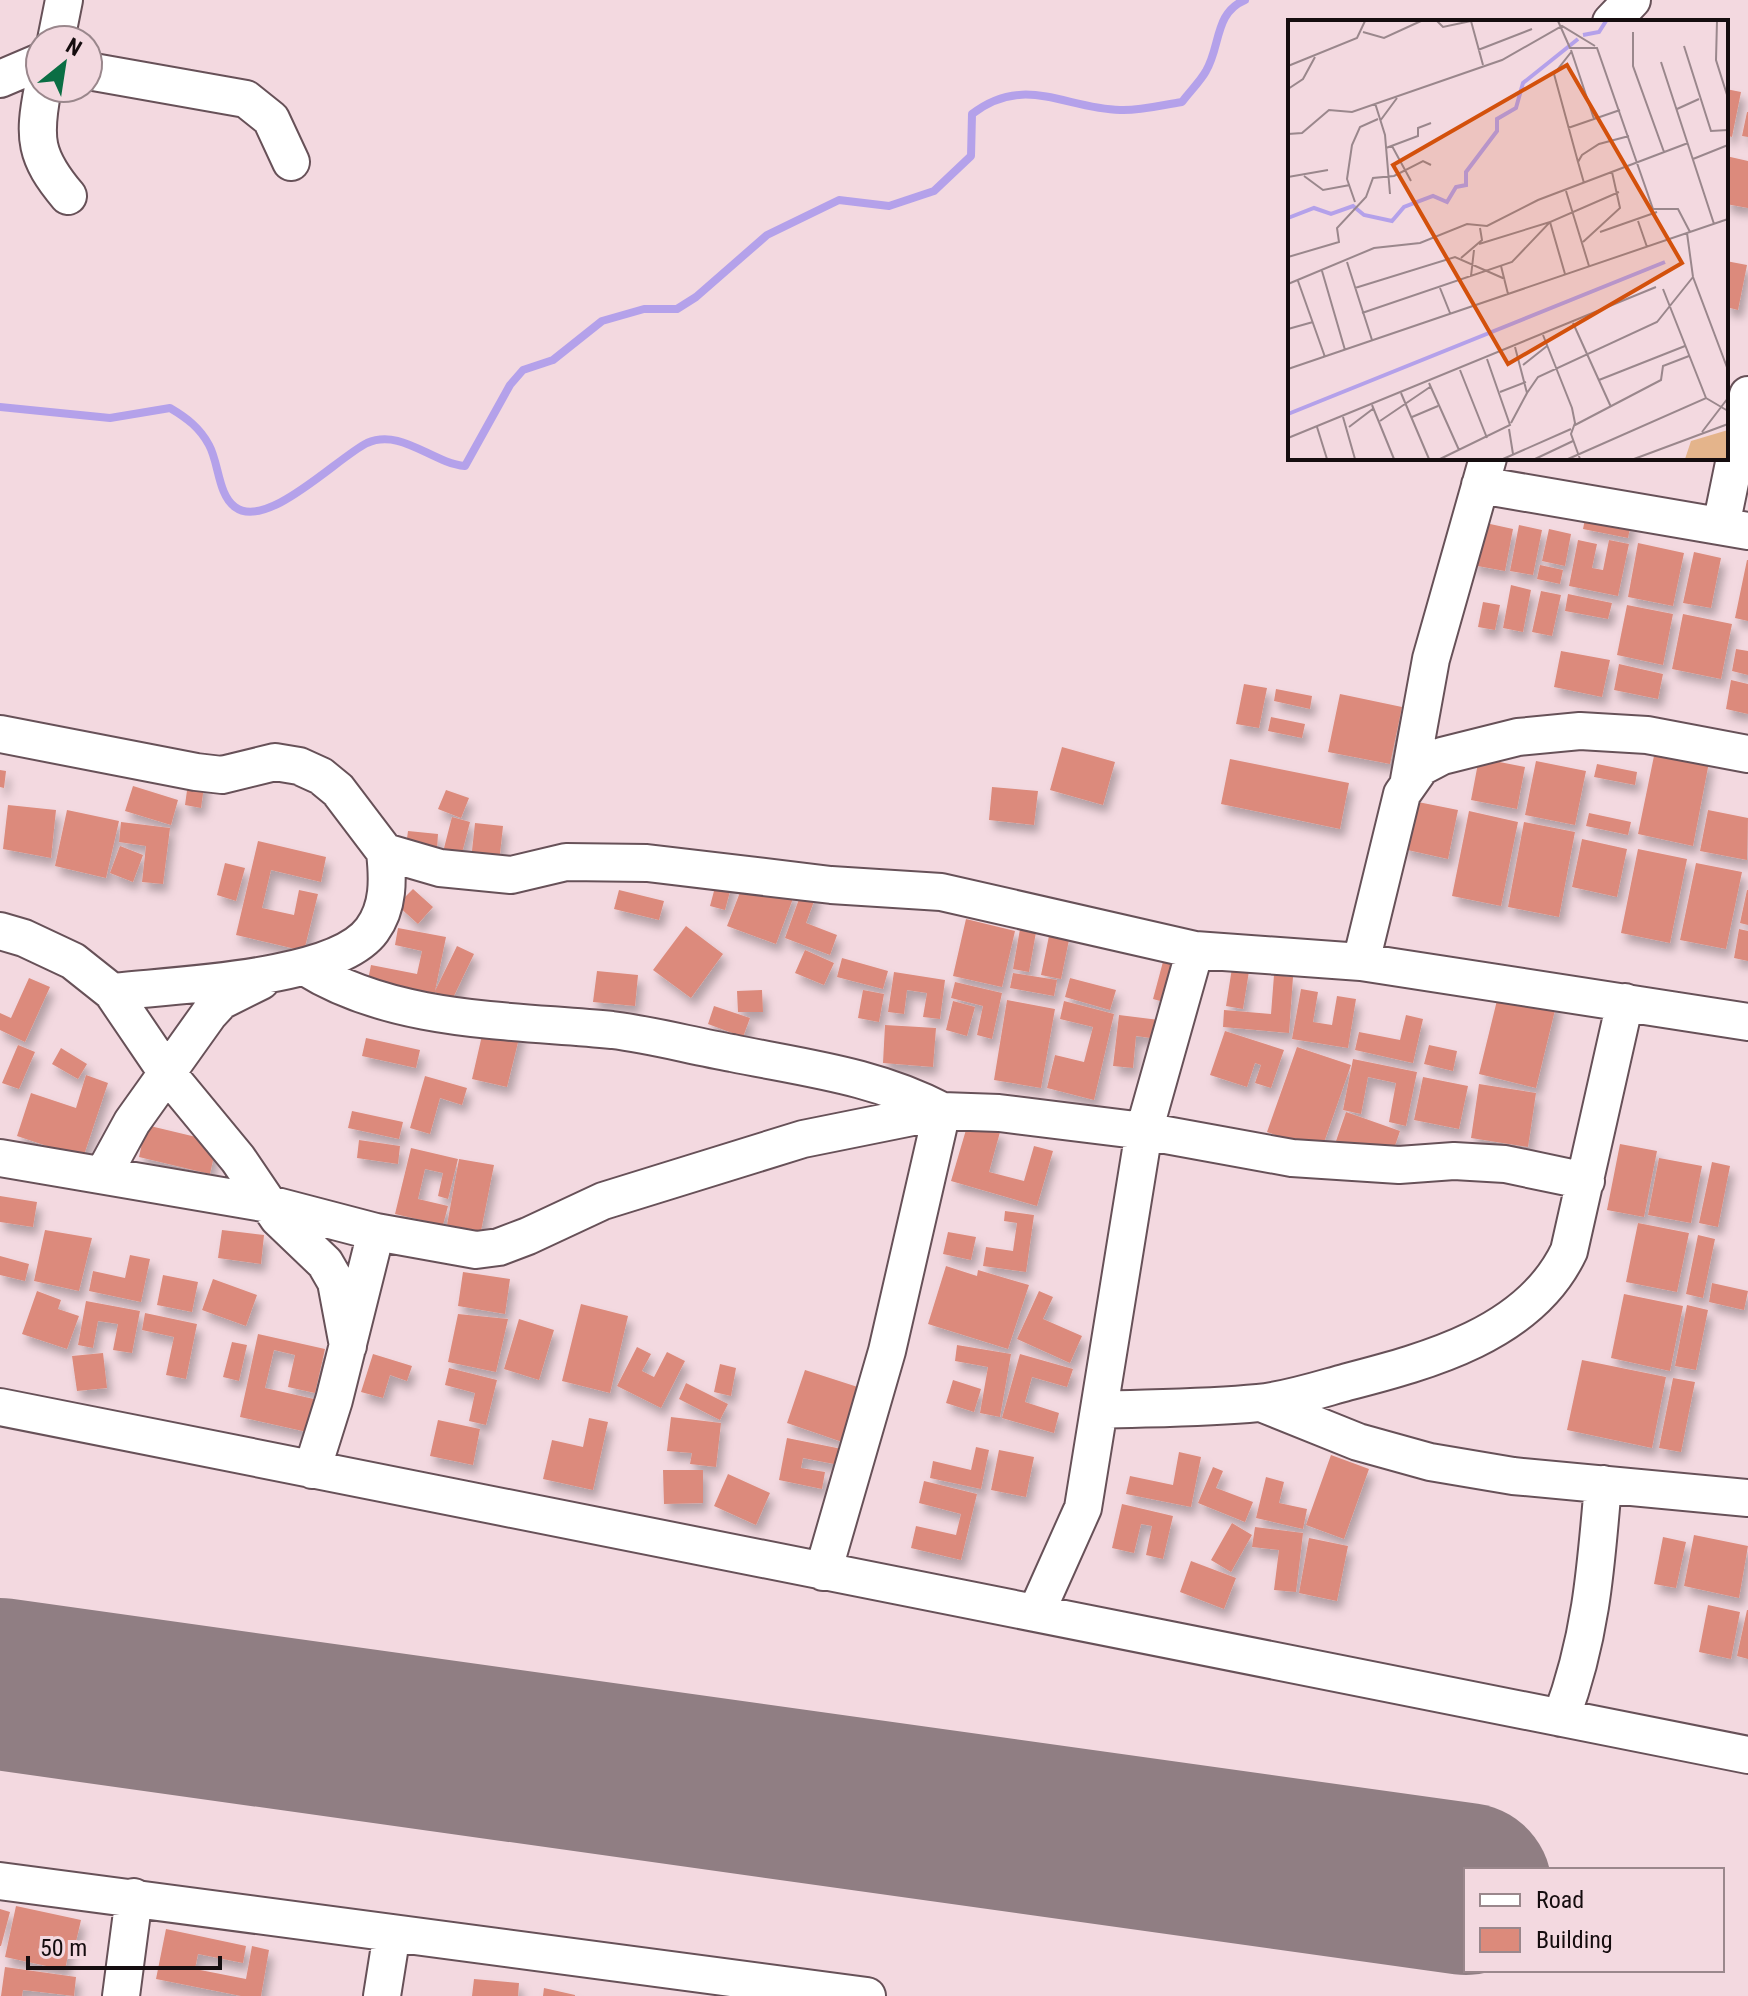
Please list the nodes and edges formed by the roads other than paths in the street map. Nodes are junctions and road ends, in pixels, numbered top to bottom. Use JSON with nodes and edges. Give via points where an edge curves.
{"nodes":[{"id":1,"x":64,"y":0,"type":"edge"},
{"id":2,"x":1632,"y":0,"type":"edge"},
{"id":3,"x":1613,"y":20,"type":"edge"},
{"id":4,"x":59,"y":24,"type":"edge"},
{"id":5,"x":24,"y":69,"type":"edge"},
{"id":6,"x":104,"y":74,"type":"edge"},
{"id":7,"x":0,"y":79,"type":"edge"},
{"id":8,"x":41,"y":104,"type":"edge"},
{"id":9,"x":291,"y":162,"type":"dead end"},
{"id":10,"x":68,"y":196,"type":"dead end"},
{"id":11,"x":1748,"y":395,"type":"edge"},
{"id":12,"x":1484,"y":472,"type":"edge"},
{"id":13,"x":1734,"y":528,"type":"edge"},
{"id":14,"x":0,"y":734,"type":"edge"},
{"id":15,"x":1748,"y":754,"type":"edge"},
{"id":16,"x":1409,"y":780,"type":"junction"},
{"id":17,"x":385,"y":852,"type":"junction"},
{"id":18,"x":0,"y":931,"type":"edge"},
{"id":19,"x":1195,"y":950,"type":"junction"},
{"id":20,"x":1361,"y":962,"type":"junction"},
{"id":21,"x":295,"y":969,"type":"junction"},
{"id":22,"x":112,"y":992,"type":"junction"},
{"id":23,"x":221,"y":1001,"type":"junction"},
{"id":24,"x":1625,"y":1002,"type":"junction"},
{"id":25,"x":1748,"y":1022,"type":"edge"},
{"id":26,"x":144,"y":1036,"type":"junction"},
{"id":27,"x":167,"y":1073,"type":"junction"},
{"id":28,"x":942,"y":1111,"type":"junction"},
{"id":29,"x":1144,"y":1131,"type":"junction"},
{"id":30,"x":0,"y":1158,"type":"edge"},
{"id":31,"x":103,"y":1175,"type":"junction"},
{"id":32,"x":1586,"y":1181,"type":"junction"},
{"id":33,"x":269,"y":1204,"type":"junction"},
{"id":34,"x":376,"y":1232,"type":"junction"},
{"id":35,"x":348,"y":1346,"type":"junction"},
{"id":36,"x":1261,"y":1403,"type":"junction"},
{"id":37,"x":0,"y":1407,"type":"edge"},
{"id":38,"x":1100,"y":1410,"type":"junction"},
{"id":39,"x":312,"y":1470,"type":"junction"},
{"id":40,"x":1603,"y":1484,"type":"junction"},
{"id":41,"x":1748,"y":1498,"type":"edge"},
{"id":42,"x":823,"y":1572,"type":"junction"},
{"id":43,"x":1036,"y":1613,"type":"junction"},
{"id":44,"x":1561,"y":1718,"type":"junction"},
{"id":45,"x":1748,"y":1755,"type":"edge"},
{"id":46,"x":0,"y":1881,"type":"edge"},
{"id":47,"x":134,"y":1897,"type":"junction"},
{"id":48,"x":392,"y":1933,"type":"junction"},
{"id":49,"x":671,"y":1984,"type":"edge"},
{"id":50,"x":121,"y":1996,"type":"edge"},
{"id":51,"x":382,"y":1996,"type":"edge"},
{"id":52,"x":867,"y":1996,"type":"edge"}],
"edges":[{"from":1,"to":4,"type":"street"},
{"from":2,"to":3,"type":"street"},
{"from":5,"to":7,"type":"street"},
{"from":6,"to":9,"type":"street","via":[[246,99],[271,119]]},
{"from":8,"to":10,"type":"street","via":[[39,155]]},
{"from":11,"to":13,"type":"street"},
{"from":12,"to":13,"type":"street"},
{"from":12,"to":16,"type":"street","via":[[1434,646]]},
{"from":14,"to":17,"type":"street","via":[[222,775],[275,762],[299,766],[338,790]]},
{"from":15,"to":16,"type":"street","via":[[1647,735],[1580,731],[1468,747],[1421,767]]},
{"from":16,"to":20,"type":"street"},
{"from":17,"to":19,"type":"street","via":[[477,873],[511,875],[566,862],[647,863],[941,892]]},
{"from":17,"to":21,"type":"street","via":[[385,903],[372,930],[346,954]]},
{"from":18,"to":22,"type":"street","via":[[73,961]]},
{"from":19,"to":20,"type":"street"},
{"from":19,"to":29,"type":"street"},
{"from":20,"to":24,"type":"street"},
{"from":21,"to":22,"type":"street"},
{"from":21,"to":23,"type":"street"},
{"from":21,"to":28,"type":"street","via":[[381,1001],[516,1022],[654,1035],[868,1079]]},
{"from":22,"to":26,"type":"street"},
{"from":23,"to":26,"type":"street"},
{"from":23,"to":27,"type":"street"},
{"from":24,"to":25,"type":"street"},
{"from":24,"to":32,"type":"street"},
{"from":26,"to":27,"type":"street"},
{"from":27,"to":31,"type":"street"},
{"from":27,"to":33,"type":"street"},
{"from":28,"to":29,"type":"street"},
{"from":28,"to":34,"type":"street","via":[[803,1139],[603,1201],[499,1247],[476,1250]]},
{"from":28,"to":42,"type":"street","via":[[887,1351]]},
{"from":29,"to":32,"type":"street","via":[[1292,1158],[1505,1164]]},
{"from":29,"to":38,"type":"street"},
{"from":30,"to":31,"type":"street"},
{"from":31,"to":33,"type":"street"},
{"from":32,"to":36,"type":"street","via":[[1561,1268],[1499,1325],[1438,1358]]},
{"from":33,"to":34,"type":"street"},
{"from":33,"to":35,"type":"street","via":[[287,1229],[325,1263],[336,1282]]},
{"from":34,"to":35,"type":"street"},
{"from":35,"to":39,"type":"street"},
{"from":36,"to":38,"type":"street"},
{"from":36,"to":40,"type":"street","via":[[1358,1442],[1430,1462]]},
{"from":37,"to":39,"type":"street"},
{"from":38,"to":43,"type":"street","via":[[1083,1508]]},
{"from":39,"to":42,"type":"street"},
{"from":40,"to":41,"type":"street"},
{"from":40,"to":44,"type":"street","via":[[1590,1622]]},
{"from":42,"to":43,"type":"street"},
{"from":43,"to":44,"type":"street"},
{"from":44,"to":45,"type":"street"},
{"from":46,"to":47,"type":"street"},
{"from":47,"to":48,"type":"street"},
{"from":47,"to":50,"type":"street"},
{"from":48,"to":49,"type":"street"},
{"from":48,"to":51,"type":"street"},
{"from":49,"to":52,"type":"street"}]}
